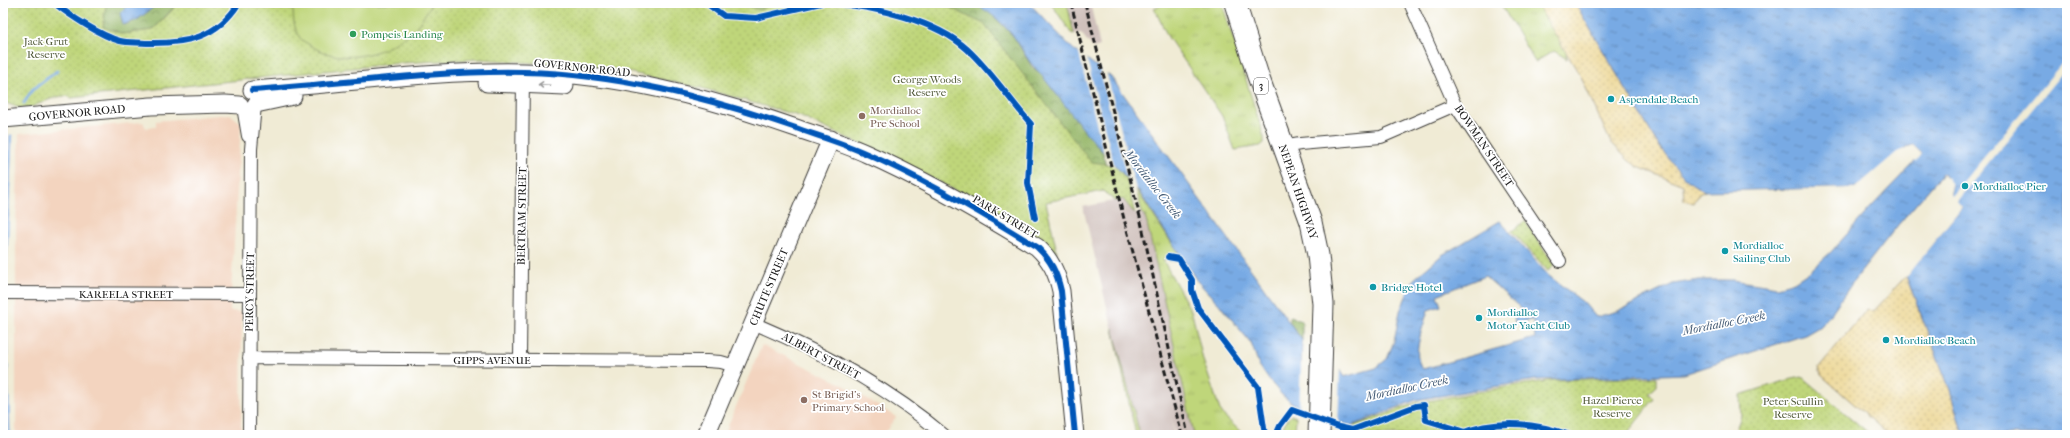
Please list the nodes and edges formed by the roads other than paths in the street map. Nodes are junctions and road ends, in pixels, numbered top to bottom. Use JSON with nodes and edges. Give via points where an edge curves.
{"nodes":[{"id":1,"x":1235,"y":3,"type":"edge"},
{"id":2,"x":1410,"y":3,"type":"edge"},
{"id":3,"x":523,"y":78,"type":"junction"},
{"id":4,"x":248,"y":101,"type":"junction"},
{"id":5,"x":1455,"y":105,"type":"junction"},
{"id":6,"x":3,"y":119,"type":"edge"},
{"id":7,"x":829,"y":144,"type":"junction"},
{"id":8,"x":1283,"y":147,"type":"junction"},
{"id":9,"x":1560,"y":261,"type":"dead end"},
{"id":10,"x":3,"y":294,"type":"edge"},
{"id":11,"x":250,"y":294,"type":"junction"},
{"id":12,"x":753,"y":323,"type":"junction"},
{"id":13,"x":249,"y":358,"type":"junction"},
{"id":14,"x":520,"y":360,"type":"junction"},
{"id":15,"x":735,"y":366,"type":"junction"},
{"id":16,"x":1320,"y":429,"type":"edge"},
{"id":17,"x":249,"y":435,"type":"edge"},
{"id":18,"x":706,"y":435,"type":"edge"},
{"id":19,"x":944,"y":435,"type":"edge"},
{"id":20,"x":1066,"y":435,"type":"edge"},
{"id":21,"x":1074,"y":435,"type":"edge"}],
"edges":[{"from":1,"to":8,"type":"highway","name":"NEPEAN HIGHWAY","number":"3"},
{"from":2,"to":5,"type":"street","name":"BOWMAN STREET"},
{"from":3,"to":4,"type":"street","name":"GOVERNOR ROAD","via":[[432,75]]},
{"from":3,"to":7,"type":"street","name":"GOVERNOR ROAD","via":[[597,78],[684,94],[737,108]]},
{"from":3,"to":14,"type":"street","name":"BERTRAM STREET"},
{"from":4,"to":6,"type":"street","name":"GOVERNOR ROAD","via":[[151,106]]},
{"from":4,"to":11,"type":"street","name":"PERCY STREET","via":[[251,149]]},
{"from":5,"to":8,"type":"street","via":[[1382,137]]},
{"from":5,"to":9,"type":"street","name":"BOWMAN STREET"},
{"from":7,"to":12,"type":"street","name":"CHUTE STREET"},
{"from":7,"to":20,"type":"street","name":"PARK STREET","via":[[954,209],[1028,254],[1043,268],[1052,294]]},
{"from":7,"to":21,"type":"street","name":"PARK STREET","via":[[866,153],[926,182],[1047,256],[1056,273],[1061,291]]},
{"from":8,"to":16,"type":"highway","name":"NEPEAN HIGHWAY","number":"3","via":[[1311,222],[1318,255],[1323,304]]},
{"from":10,"to":11,"type":"street","name":"KAREELA STREET"},
{"from":11,"to":13,"type":"street","name":"PERCY STREET"},
{"from":12,"to":15,"type":"street","name":"CHUTE STREET"},
{"from":12,"to":19,"type":"street","name":"ALBERT STREET","via":[[802,344],[861,376]]},
{"from":13,"to":14,"type":"street","name":"GIPPS AVENUE"},
{"from":13,"to":17,"type":"street","name":"PERCY STREET"},
{"from":14,"to":15,"type":"street","name":"GIPPS AVENUE","via":[[721,362]]},
{"from":15,"to":18,"type":"street","name":"CHUTE STREET"}]}
